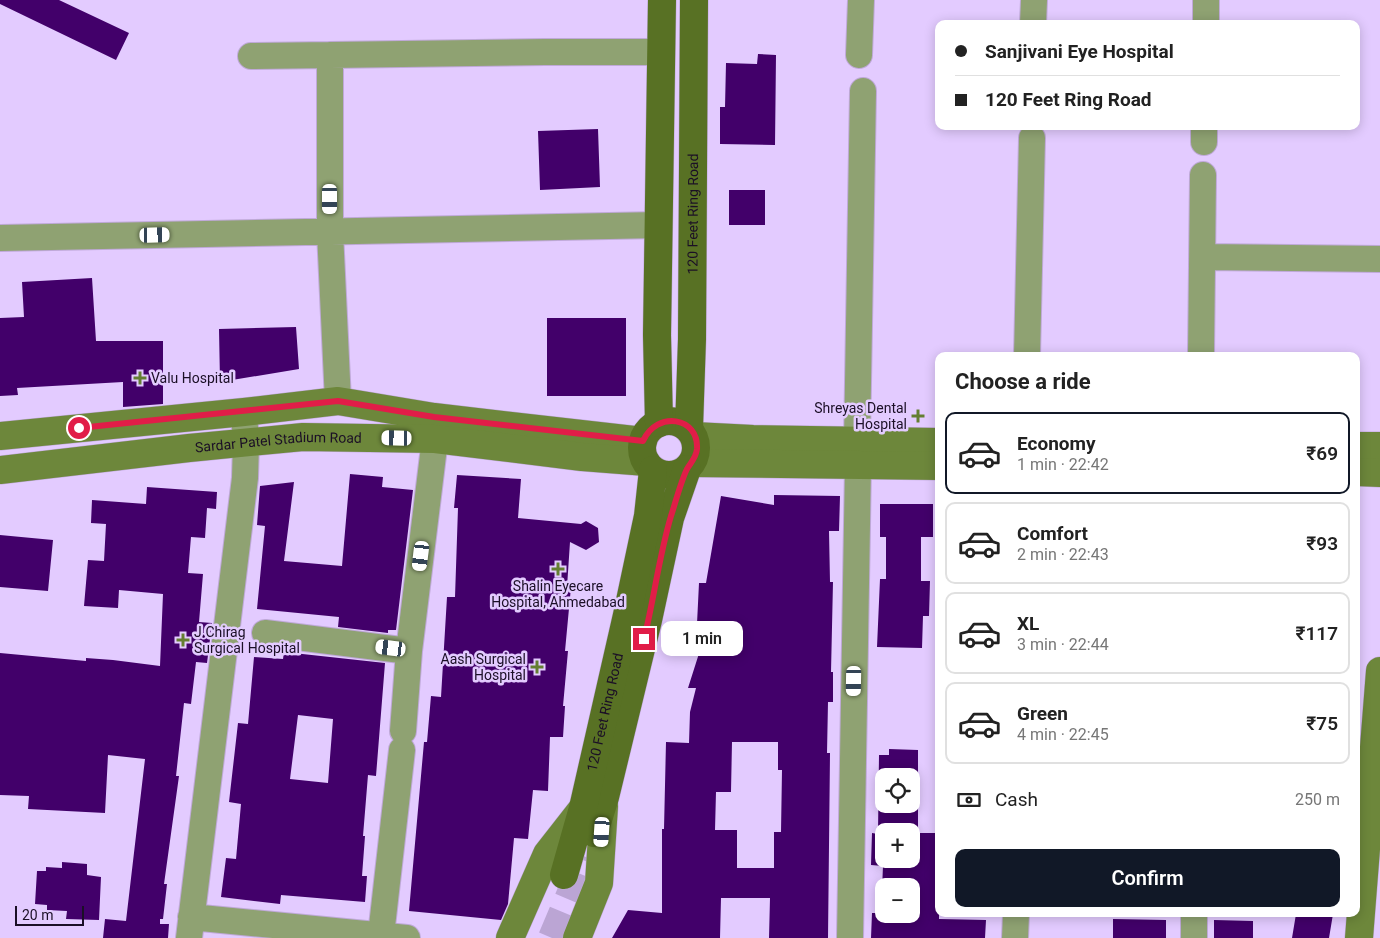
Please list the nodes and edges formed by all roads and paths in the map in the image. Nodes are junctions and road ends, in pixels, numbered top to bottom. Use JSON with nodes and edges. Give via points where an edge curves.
{"nodes":[{"id":1,"x":662,"y":0,"type":"edge"},
{"id":2,"x":694,"y":0,"type":"edge"},
{"id":3,"x":861,"y":0,"type":"edge"},
{"id":4,"x":1034,"y":0,"type":"edge"},
{"id":5,"x":1206,"y":0,"type":"edge"},
{"id":6,"x":1033,"y":20,"type":"edge"},
{"id":7,"x":1206,"y":20,"type":"edge"},
{"id":8,"x":661,"y":52,"type":"junction"},
{"id":9,"x":859,"y":55,"type":"dead end"},
{"id":10,"x":250,"y":56,"type":"dead end"},
{"id":11,"x":330,"y":56,"type":"junction"},
{"id":12,"x":863,"y":91,"type":"dead end"},
{"id":13,"x":1032,"y":138,"type":"dead end"},
{"id":14,"x":1203,"y":175,"type":"dead end"},
{"id":15,"x":659,"y":225,"type":"junction"},
{"id":16,"x":330,"y":232,"type":"junction"},
{"id":17,"x":0,"y":238,"type":"edge"},
{"id":18,"x":1203,"y":257,"type":"junction"},
{"id":19,"x":1380,"y":260,"type":"edge"},
{"id":20,"x":1027,"y":352,"type":"edge"},
{"id":21,"x":1201,"y":352,"type":"edge"},
{"id":22,"x":338,"y":401,"type":"junction"},
{"id":23,"x":244,"y":412,"type":"junction"},
{"id":24,"x":435,"y":428,"type":"junction"},
{"id":25,"x":691,"y":432,"type":"junction"},
{"id":26,"x":0,"y":436,"type":"edge"},
{"id":27,"x":246,"y":443,"type":"junction"},
{"id":28,"x":935,"y":443,"type":"edge"},
{"id":29,"x":1360,"y":446,"type":"edge"},
{"id":30,"x":1380,"y":446,"type":"edge"},
{"id":31,"x":650,"y":449,"type":"junction"},
{"id":32,"x":858,"y":453,"type":"junction"},
{"id":33,"x":935,"y":465,"type":"edge"},
{"id":34,"x":690,"y":466,"type":"junction"},
{"id":35,"x":0,"y":470,"type":"edge"},
{"id":36,"x":1360,"y":472,"type":"edge"},
{"id":37,"x":1380,"y":472,"type":"edge"},
{"id":38,"x":265,"y":633,"type":"dead end"},
{"id":39,"x":409,"y":651,"type":"junction"},
{"id":40,"x":1380,"y":671,"type":"edge"},
{"id":41,"x":594,"y":803,"type":"junction"},
{"id":42,"x":586,"y":857,"type":"tunnel mouth"},
{"id":43,"x":564,"y":875,"type":"tunnel mouth"},
{"id":44,"x":1016,"y":917,"type":"edge"},
{"id":45,"x":1194,"y":917,"type":"edge"},
{"id":46,"x":190,"y":927,"type":"edge"},
{"id":47,"x":381,"y":936,"type":"junction"},
{"id":48,"x":407,"y":938,"type":"edge"},
{"id":49,"x":510,"y":938,"type":"edge"},
{"id":50,"x":577,"y":938,"type":"edge"},
{"id":51,"x":850,"y":938,"type":"edge"},
{"id":52,"x":1015,"y":938,"type":"edge"},
{"id":53,"x":1194,"y":938,"type":"edge"},
{"id":54,"x":1360,"y":938,"type":"edge"}],
"edges":[{"from":1,"to":8,"type":"main road","name":"120 Feet Ring Road"},
{"from":2,"to":25,"type":"main road","name":"120 Feet Ring Road"},
{"from":3,"to":9,"type":"street"},
{"from":4,"to":6,"type":"street"},
{"from":5,"to":7,"type":"street"},
{"from":8,"to":11,"type":"street"},
{"from":8,"to":15,"type":"main road","name":"120 Feet Ring Road"},
{"from":10,"to":11,"type":"street"},
{"from":11,"to":16,"type":"street"},
{"from":12,"to":32,"type":"street"},
{"from":13,"to":20,"type":"street"},
{"from":14,"to":18,"type":"street"},
{"from":15,"to":16,"type":"street"},
{"from":15,"to":31,"type":"main road","name":"120 Feet Ring Road"},
{"from":16,"to":17,"type":"street"},
{"from":16,"to":22,"type":"street"},
{"from":18,"to":19,"type":"street"},
{"from":18,"to":21,"type":"street"},
{"from":22,"to":23,"type":"street","name":"Sardar Patel Stadium Road"},
{"from":22,"to":24,"type":"street","name":"Sardar Patel Stadium Road"},
{"from":23,"to":26,"type":"street","name":"Sardar Patel Stadium Road"},
{"from":23,"to":27,"type":"street"},
{"from":24,"to":27,"type":"street","name":"Sardar Patel Stadium Road"},
{"from":24,"to":31,"type":"street","name":"Sardar Patel Stadium Road","via":[[582,458]]},
{"from":24,"to":39,"type":"street"},
{"from":25,"to":31,"type":"main road","via":[[675,421]]},
{"from":25,"to":32,"type":"street"},
{"from":25,"to":34,"type":"main road","via":[[697,449]]},
{"from":27,"to":35,"type":"street","name":"Sardar Patel Stadium Road"},
{"from":27,"to":46,"type":"street","via":[[245,478]]},
{"from":28,"to":32,"type":"street"},
{"from":29,"to":30,"type":"street"},
{"from":31,"to":34,"type":"main road","via":[[661,474],[679,474]]},
{"from":31,"to":41,"type":"main road","name":"120 Feet Ring Road","via":[[648,516]]},
{"from":32,"to":33,"type":"street"},
{"from":32,"to":34,"type":"street"},
{"from":32,"to":51,"type":"street"},
{"from":34,"to":41,"type":"main road","name":"120 Feet Ring Road","via":[[670,518],[648,620]]},
{"from":36,"to":37,"type":"street"},
{"from":38,"to":39,"type":"street"},
{"from":39,"to":47,"type":"street"},
{"from":40,"to":54,"type":"street"},
{"from":41,"to":42,"type":"main road"},
{"from":41,"to":43,"type":"main road"},
{"from":41,"to":49,"type":"street","via":[[547,854]]},
{"from":41,"to":50,"type":"street","via":[[599,883]]},
{"from":44,"to":52,"type":"street"},
{"from":45,"to":53,"type":"street"},
{"from":46,"to":47,"type":"street"},
{"from":47,"to":48,"type":"street"}]}
